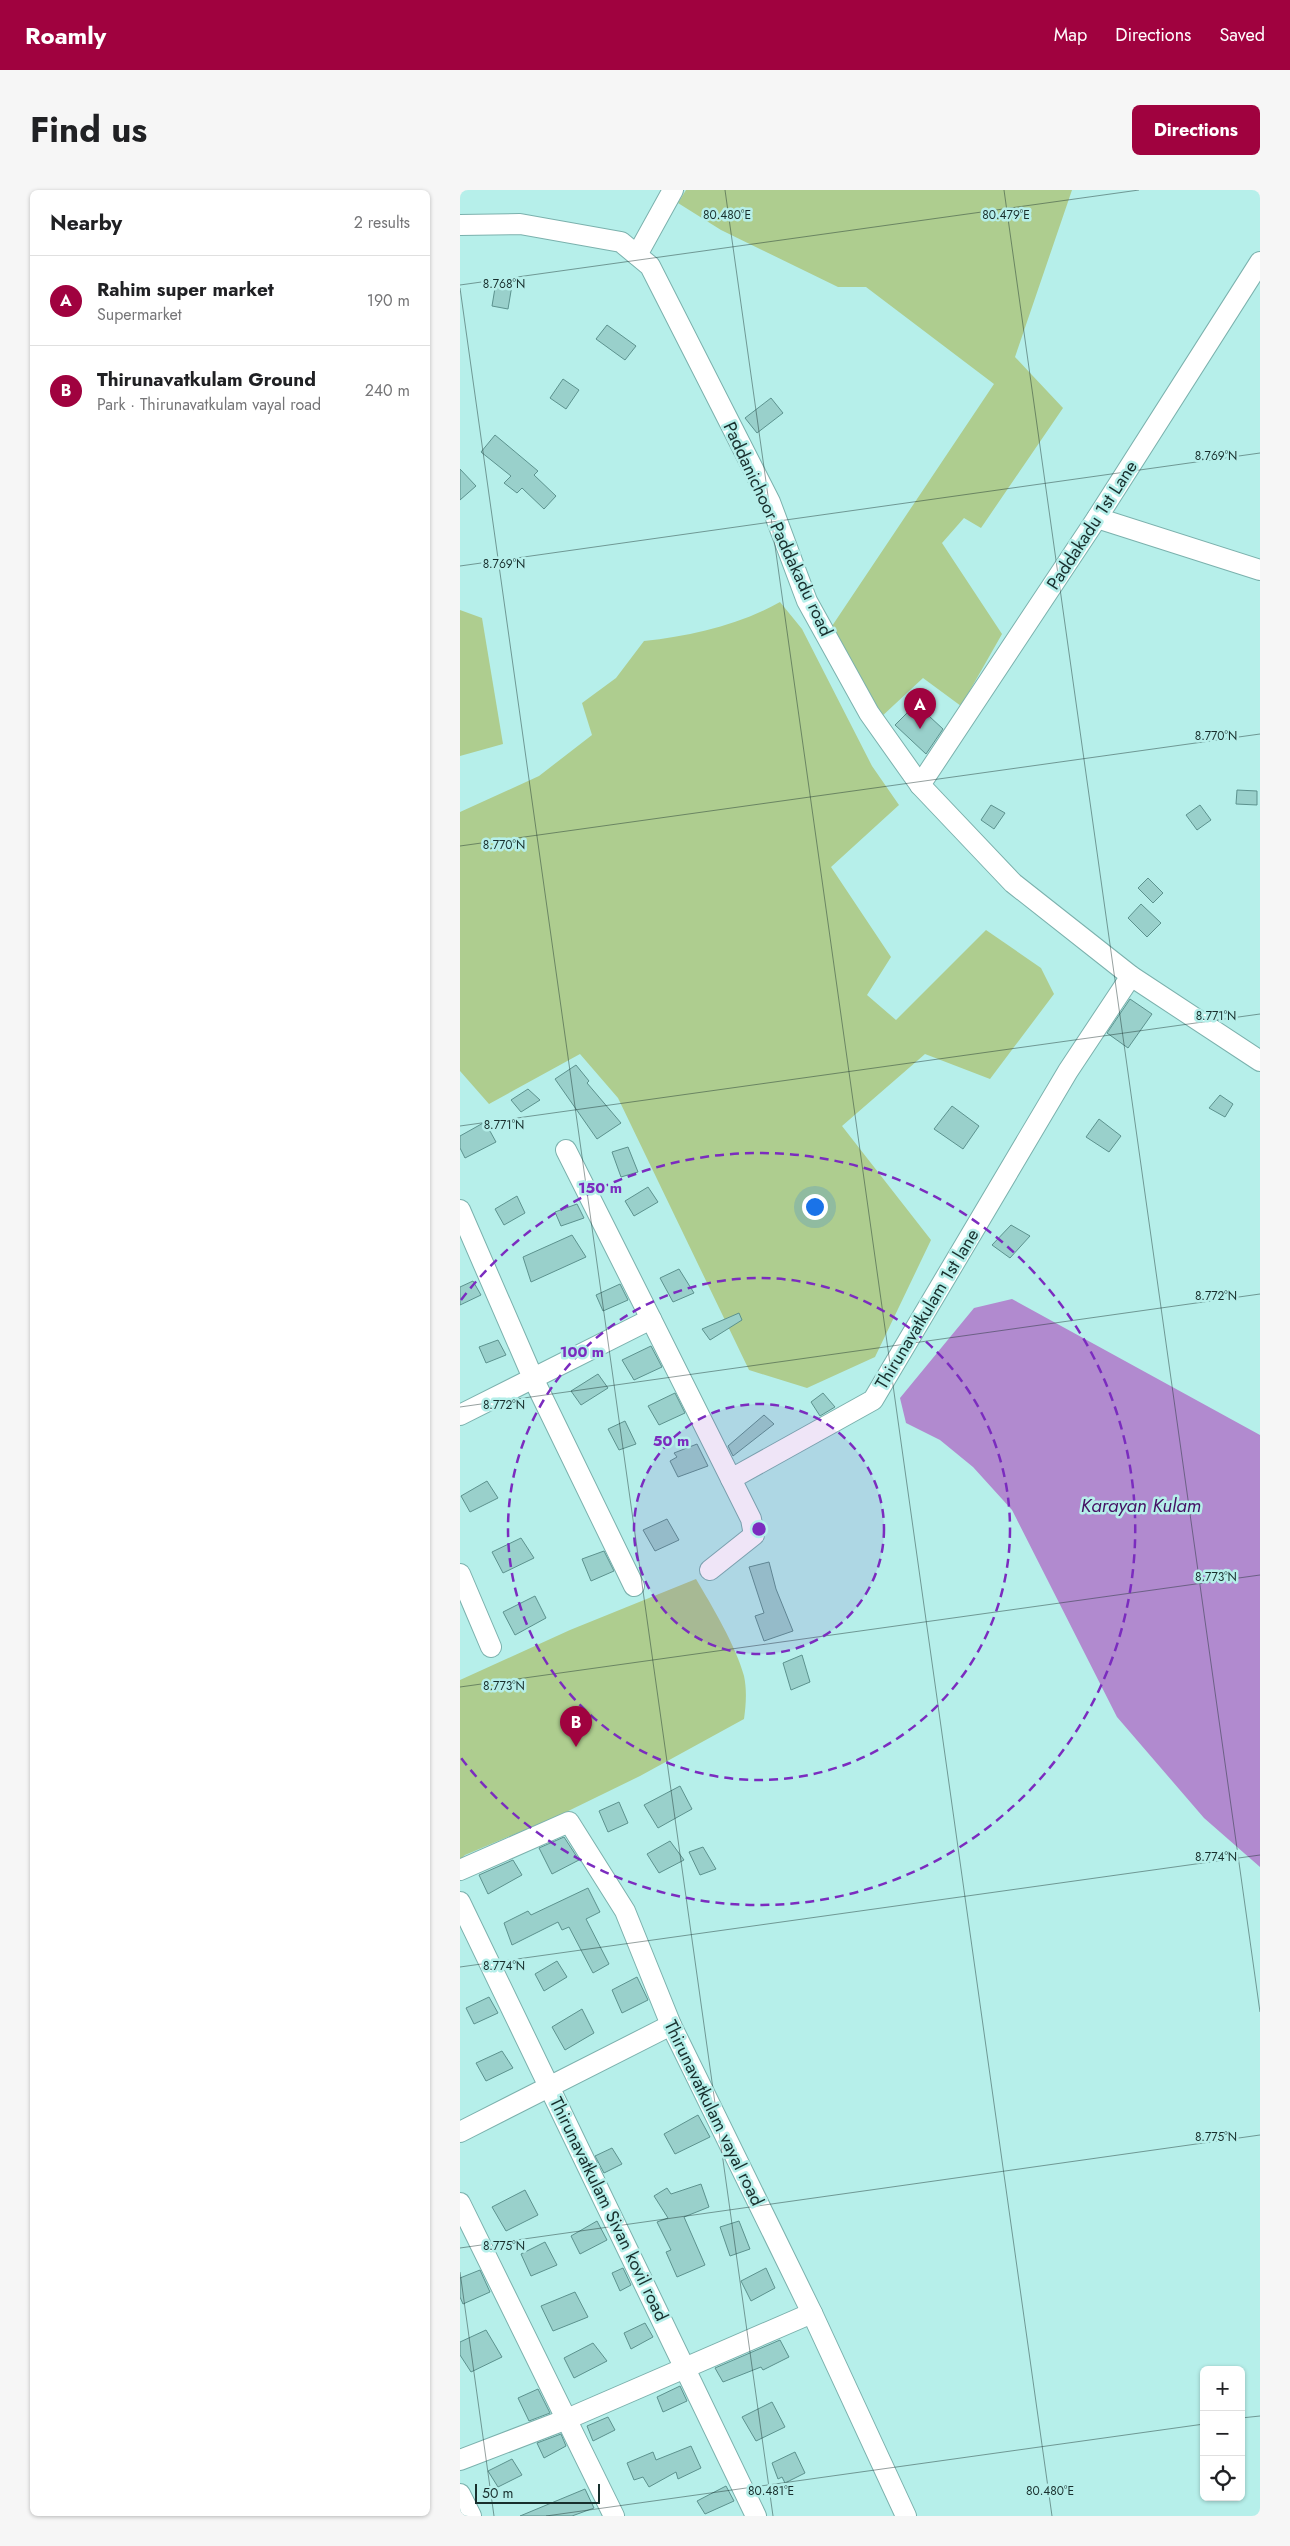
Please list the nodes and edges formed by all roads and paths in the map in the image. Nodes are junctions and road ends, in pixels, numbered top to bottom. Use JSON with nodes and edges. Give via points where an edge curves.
{"nodes":[{"id":1,"x":673,"y":190,"type":"edge"},
{"id":2,"x":460,"y":225,"type":"edge"},
{"id":3,"x":637,"y":255,"type":"junction"},
{"id":4,"x":1260,"y":262,"type":"edge"},
{"id":5,"x":1097,"y":518,"type":"junction"},
{"id":6,"x":1260,"y":570,"type":"edge"},
{"id":7,"x":920,"y":785,"type":"junction"},
{"id":8,"x":1131,"y":976,"type":"junction"},
{"id":9,"x":1260,"y":1061,"type":"edge"},
{"id":10,"x":566,"y":1150,"type":"dead end"},
{"id":11,"x":460,"y":1210,"type":"edge"},
{"id":12,"x":651,"y":1319,"type":"junction"},
{"id":13,"x":533,"y":1378,"type":"junction"},
{"id":14,"x":460,"y":1415,"type":"edge"},
{"id":15,"x":731,"y":1479,"type":"junction"},
{"id":16,"x":710,"y":1570,"type":"dead end"},
{"id":17,"x":460,"y":1574,"type":"edge"},
{"id":18,"x":634,"y":1586,"type":"dead end"},
{"id":19,"x":491,"y":1647,"type":"dead end"},
{"id":20,"x":460,"y":1870,"type":"edge"},
{"id":21,"x":460,"y":1902,"type":"edge"},
{"id":22,"x":671,"y":2025,"type":"junction"},
{"id":23,"x":550,"y":2088,"type":"junction"},
{"id":24,"x":460,"y":2132,"type":"edge"},
{"id":25,"x":460,"y":2203,"type":"edge"},
{"id":26,"x":812,"y":2313,"type":"junction"},
{"id":27,"x":686,"y":2368,"type":"junction"},
{"id":28,"x":567,"y":2418,"type":"junction"},
{"id":29,"x":460,"y":2460,"type":"edge"},
{"id":30,"x":460,"y":2494,"type":"edge"},
{"id":31,"x":471,"y":2516,"type":"edge"},
{"id":32,"x":614,"y":2516,"type":"edge"},
{"id":33,"x":756,"y":2516,"type":"edge"},
{"id":34,"x":906,"y":2516,"type":"edge"}],
"edges":[{"from":1,"to":3,"type":"street"},
{"from":2,"to":3,"type":"street","name":"Paddanichoor Paddakadu road","via":[[520,224],[621,242]]},
{"from":3,"to":7,"type":"street","name":"Paddanichoor Paddakadu road","via":[[650,266],[770,502],[807,601],[869,713]]},
{"from":4,"to":5,"type":"street","name":"Paddakadu 1st Lane"},
{"from":5,"to":6,"type":"street"},
{"from":5,"to":7,"type":"street","name":"Paddakadu 1st Lane"},
{"from":7,"to":8,"type":"street","name":"Paddanichoor Paddakadu road","via":[[1013,883]]},
{"from":8,"to":9,"type":"street","name":"Paddanichoor Paddakadu road"},
{"from":8,"to":15,"type":"street","name":"Thirunavatkulam 1st lane","via":[[1068,1071],[873,1400]]},
{"from":10,"to":12,"type":"street"},
{"from":11,"to":13,"type":"street"},
{"from":12,"to":13,"type":"street"},
{"from":12,"to":15,"type":"street"},
{"from":13,"to":14,"type":"street"},
{"from":13,"to":18,"type":"street"},
{"from":15,"to":16,"type":"street","via":[[751,1519],[754,1535]]},
{"from":17,"to":19,"type":"street"},
{"from":20,"to":22,"type":"street","name":"Thirunavatkulam vayal road","via":[[569,1822],[625,1911]]},
{"from":21,"to":23,"type":"street","name":"Thirunavatkulam Sivan kovil road"},
{"from":22,"to":23,"type":"street"},
{"from":22,"to":26,"type":"street","name":"Thirunavatkulam vayal road"},
{"from":23,"to":24,"type":"street"},
{"from":23,"to":27,"type":"street","name":"Thirunavatkulam Sivan kovil road"},
{"from":25,"to":28,"type":"street"},
{"from":26,"to":27,"type":"street"},
{"from":26,"to":34,"type":"street","name":"Thirunavatkulam vayal road"},
{"from":27,"to":28,"type":"street"},
{"from":27,"to":33,"type":"street","name":"Thirunavatkulam Sivan kovil road"},
{"from":28,"to":29,"type":"street"},
{"from":28,"to":32,"type":"street"},
{"from":30,"to":31,"type":"street"}]}
